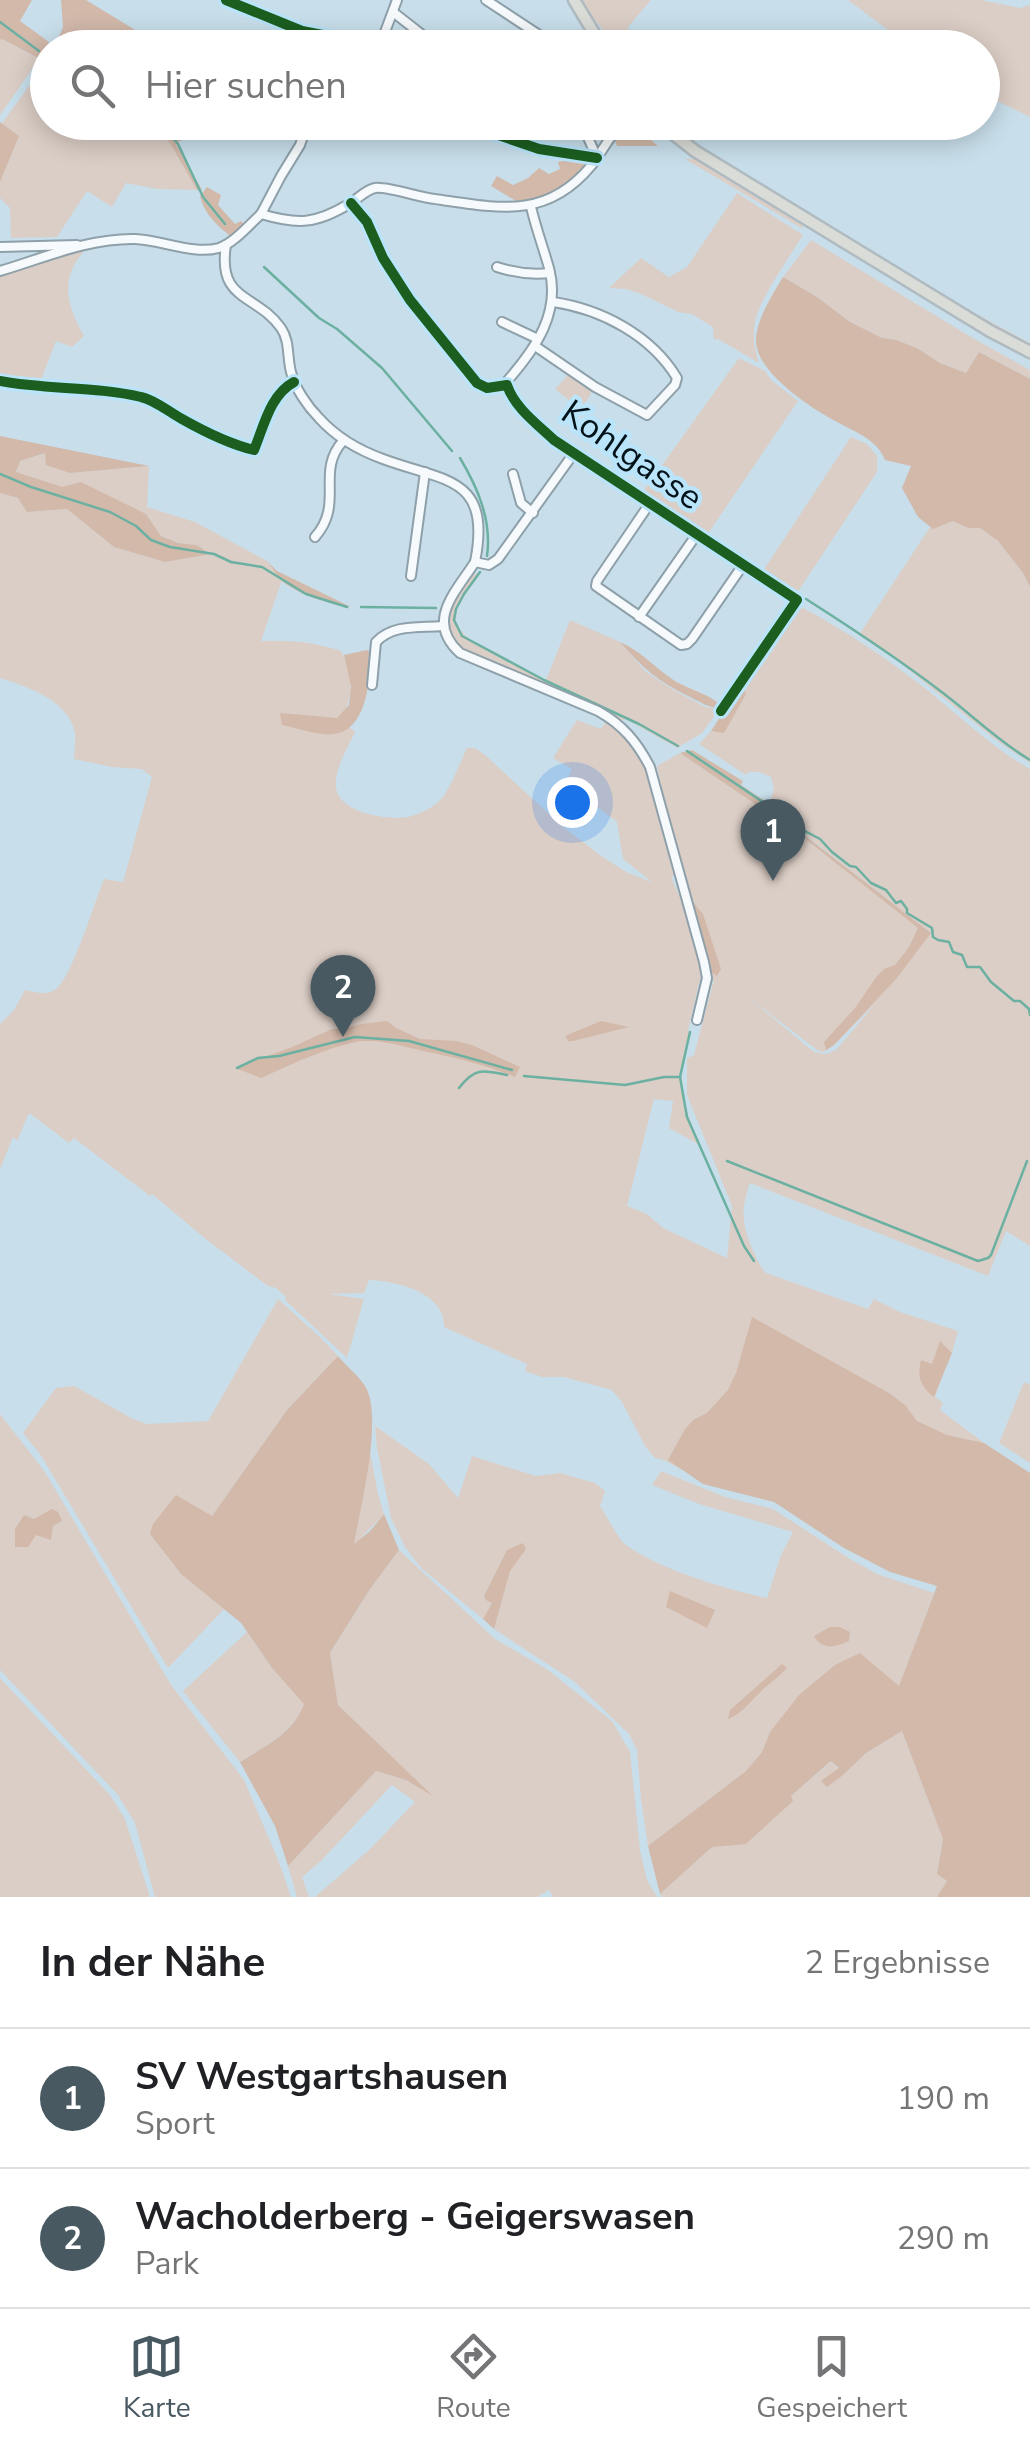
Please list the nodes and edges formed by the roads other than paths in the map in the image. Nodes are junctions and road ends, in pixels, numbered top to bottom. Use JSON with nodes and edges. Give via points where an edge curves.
{"nodes":[{"id":1,"x":226,"y":0,"type":"edge"},
{"id":2,"x":486,"y":0,"type":"edge"},
{"id":3,"x":574,"y":0,"type":"edge"},
{"id":4,"x":394,"y":4,"type":"edge"},
{"id":5,"x":300,"y":30,"type":"edge"},
{"id":6,"x":385,"y":30,"type":"edge"},
{"id":7,"x":421,"y":30,"type":"edge"},
{"id":8,"x":532,"y":30,"type":"edge"},
{"id":9,"x":592,"y":30,"type":"edge"},
{"id":10,"x":302,"y":140,"type":"edge"},
{"id":11,"x":513,"y":140,"type":"edge"},
{"id":12,"x":589,"y":140,"type":"edge"},
{"id":13,"x":610,"y":140,"type":"edge"},
{"id":14,"x":681,"y":140,"type":"edge"},
{"id":15,"x":597,"y":158,"type":"junction"},
{"id":16,"x":352,"y":203,"type":"junction"},
{"id":17,"x":531,"y":207,"type":"junction"},
{"id":18,"x":262,"y":214,"type":"junction"},
{"id":19,"x":226,"y":244,"type":"junction"},
{"id":20,"x":86,"y":245,"type":"junction"},
{"id":21,"x":0,"y":247,"type":"edge"},
{"id":22,"x":497,"y":267,"type":"dead end"},
{"id":23,"x":0,"y":271,"type":"edge"},
{"id":24,"x":550,"y":273,"type":"junction"},
{"id":25,"x":553,"y":302,"type":"junction"},
{"id":26,"x":502,"y":322,"type":"dead end"},
{"id":27,"x":537,"y":342,"type":"junction"},
{"id":28,"x":1030,"y":352,"type":"edge"},
{"id":29,"x":0,"y":381,"type":"edge"},
{"id":30,"x":294,"y":382,"type":"junction"},
{"id":31,"x":506,"y":385,"type":"junction"},
{"id":32,"x":343,"y":442,"type":"junction"},
{"id":33,"x":574,"y":453,"type":"junction"},
{"id":34,"x":425,"y":472,"type":"junction"},
{"id":35,"x":513,"y":474,"type":"dead end"},
{"id":36,"x":650,"y":503,"type":"junction"},
{"id":37,"x":533,"y":513,"type":"junction"},
{"id":38,"x":696,"y":534,"type":"junction"},
{"id":39,"x":315,"y":537,"type":"dead end"},
{"id":40,"x":474,"y":562,"type":"junction"},
{"id":41,"x":743,"y":565,"type":"junction"},
{"id":42,"x":411,"y":576,"type":"dead end"},
{"id":43,"x":639,"y":617,"type":"junction"},
{"id":44,"x":442,"y":626,"type":"junction"},
{"id":45,"x":372,"y":685,"type":"dead end"},
{"id":46,"x":720,"y":711,"type":"dead end"},
{"id":47,"x":696,"y":1020,"type":"dead end"}],
"edges":[{"from":1,"to":5,"type":"street"},
{"from":2,"to":8,"type":"street"},
{"from":3,"to":9,"type":"main road"},
{"from":4,"to":6,"type":"street"},
{"from":4,"to":7,"type":"street"},
{"from":10,"to":18,"type":"street"},
{"from":11,"to":15,"type":"street"},
{"from":12,"to":15,"type":"street"},
{"from":13,"to":15,"type":"street"},
{"from":14,"to":28,"type":"main road"},
{"from":15,"to":17,"type":"street","via":[[558,196]]},
{"from":16,"to":17,"type":"street","via":[[378,187]]},
{"from":16,"to":18,"type":"street","via":[[305,222]]},
{"from":16,"to":31,"type":"street","name":"Kohlgasse","via":[[410,300],[477,383]]},
{"from":17,"to":24,"type":"street"},
{"from":18,"to":19,"type":"street"},
{"from":19,"to":20,"type":"street","via":[[204,249],[132,239]]},
{"from":19,"to":30,"type":"street","via":[[225,273],[235,291],[279,325]]},
{"from":20,"to":21,"type":"street"},
{"from":20,"to":23,"type":"street"},
{"from":22,"to":24,"type":"street"},
{"from":24,"to":25,"type":"street"},
{"from":25,"to":27,"type":"street"},
{"from":25,"to":27,"type":"street","via":[[591,310],[640,337],[671,368],[675,384],[647,415]]},
{"from":26,"to":27,"type":"street"},
{"from":27,"to":31,"type":"street"},
{"from":29,"to":30,"type":"street","via":[[146,397],[254,450],[272,404]]},
{"from":30,"to":32,"type":"street"},
{"from":31,"to":33,"type":"street","name":"Kohlgasse","via":[[525,412]]},
{"from":32,"to":34,"type":"street"},
{"from":32,"to":39,"type":"street","via":[[330,472],[329,515]]},
{"from":33,"to":36,"type":"street","name":"Kohlgasse"},
{"from":33,"to":37,"type":"street"},
{"from":34,"to":40,"type":"street","via":[[457,484],[468,496],[479,528]]},
{"from":34,"to":42,"type":"street"},
{"from":35,"to":37,"type":"street","via":[[522,503]]},
{"from":36,"to":38,"type":"street","name":"Kohlgasse"},
{"from":36,"to":43,"type":"street","via":[[596,586]]},
{"from":37,"to":40,"type":"street","via":[[498,560]]},
{"from":38,"to":41,"type":"street","name":"Kohlgasse"},
{"from":38,"to":43,"type":"street"},
{"from":40,"to":44,"type":"street"},
{"from":41,"to":43,"type":"street","via":[[686,644]]},
{"from":41,"to":46,"type":"street","name":"Kohlgasse","via":[[796,600]]},
{"from":44,"to":45,"type":"street","via":[[385,633],[376,642]]},
{"from":44,"to":47,"type":"street","via":[[460,653],[598,711],[640,748],[704,962]]}]}
